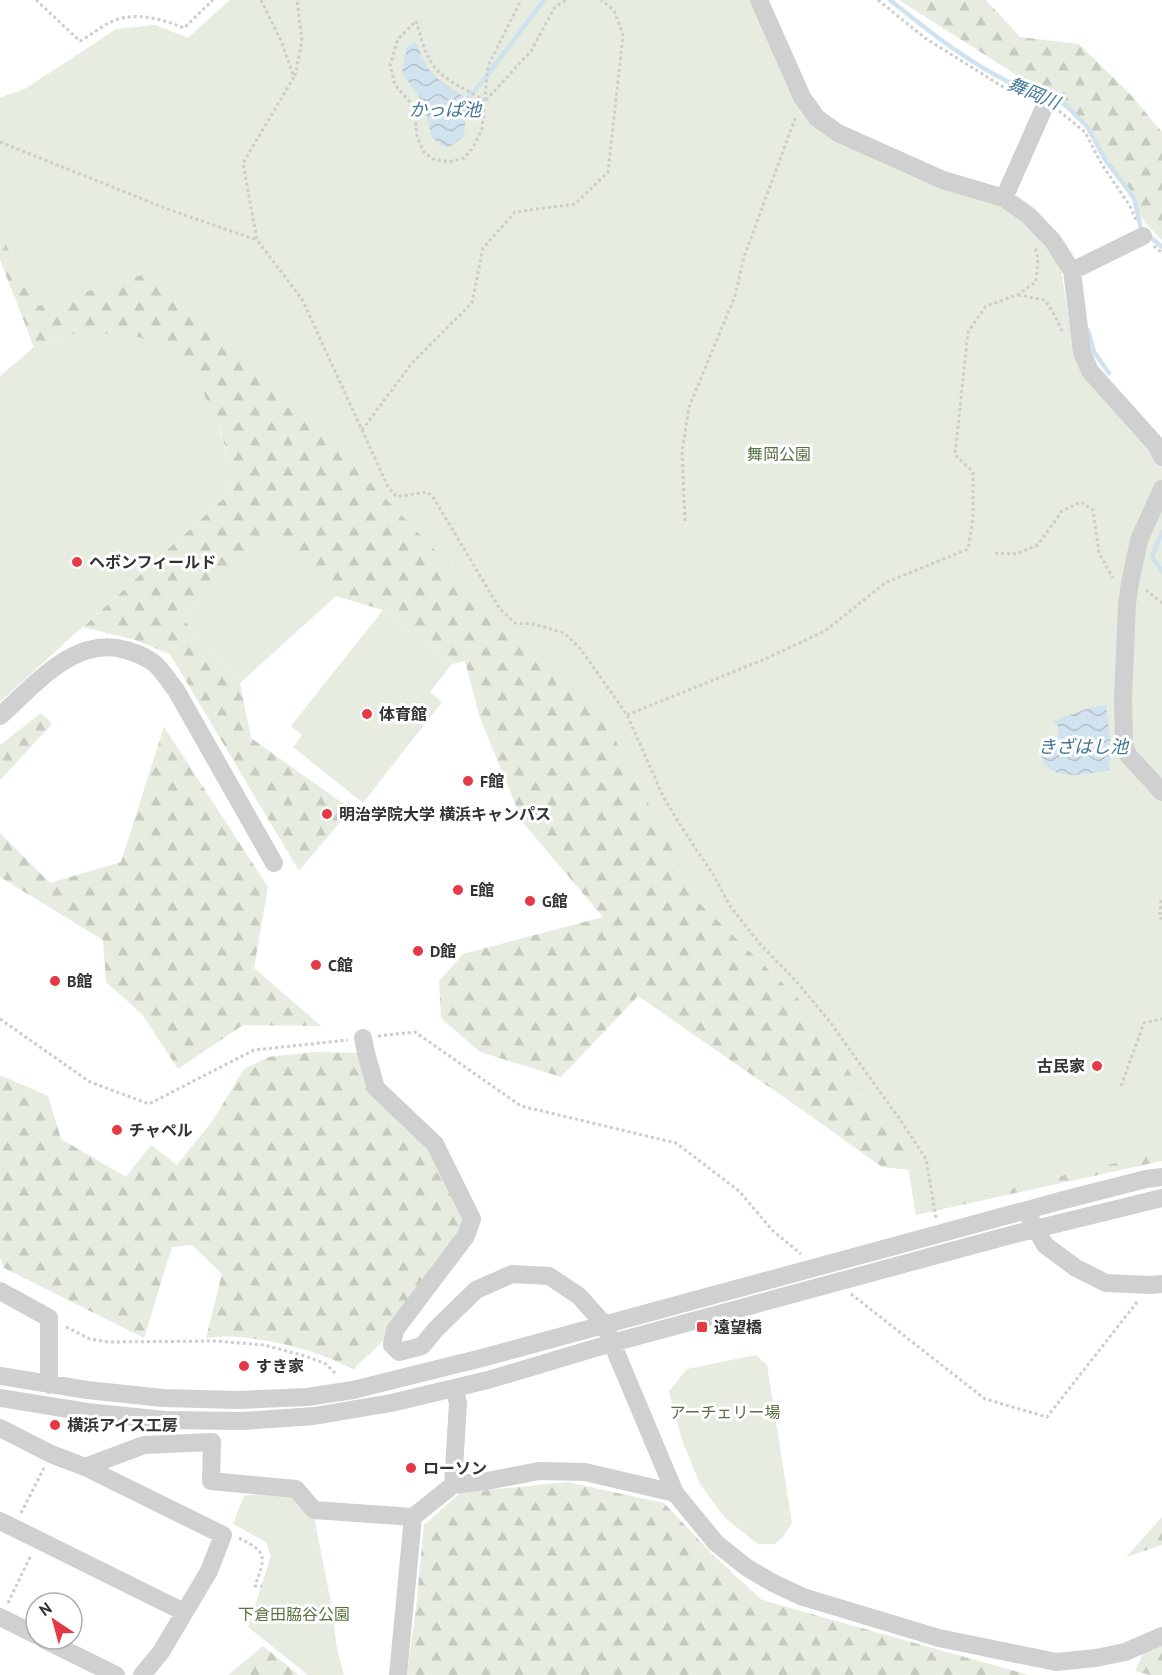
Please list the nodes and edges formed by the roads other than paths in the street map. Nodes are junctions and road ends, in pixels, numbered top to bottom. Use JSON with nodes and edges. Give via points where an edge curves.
{"nodes":[{"id":1,"x":759,"y":0,"type":"edge"},
{"id":2,"x":1047,"y":101,"type":"dead end"},
{"id":3,"x":1004,"y":198,"type":"junction"},
{"id":4,"x":1143,"y":236,"type":"dead end"},
{"id":5,"x":1072,"y":270,"type":"junction"},
{"id":6,"x":1162,"y":457,"type":"edge"},
{"id":7,"x":1162,"y":489,"type":"edge"},
{"id":8,"x":0,"y":716,"type":"edge"},
{"id":9,"x":1162,"y":792,"type":"edge"},
{"id":10,"x":274,"y":863,"type":"dead end"},
{"id":11,"x":363,"y":1038,"type":"dead end"},
{"id":12,"x":1162,"y":1177,"type":"edge"},
{"id":13,"x":1162,"y":1198,"type":"edge"},
{"id":14,"x":1027,"y":1210,"type":"junction"},
{"id":15,"x":1035,"y":1228,"type":"junction"},
{"id":16,"x":1156,"y":1284,"type":"edge"},
{"id":17,"x":0,"y":1292,"type":"edge"},
{"id":18,"x":604,"y":1324,"type":"junction"},
{"id":19,"x":612,"y":1343,"type":"junction"},
{"id":20,"x":0,"y":1376,"type":"edge"},
{"id":21,"x":49,"y":1385,"type":"junction"},
{"id":22,"x":454,"y":1388,"type":"junction"},
{"id":23,"x":0,"y":1398,"type":"edge"},
{"id":24,"x":0,"y":1428,"type":"edge"},
{"id":25,"x":84,"y":1467,"type":"junction"},
{"id":26,"x":453,"y":1485,"type":"junction"},
{"id":27,"x":675,"y":1493,"type":"junction"},
{"id":28,"x":413,"y":1517,"type":"junction"},
{"id":29,"x":7,"y":1524,"type":"edge"},
{"id":30,"x":184,"y":1612,"type":"junction"},
{"id":31,"x":0,"y":1617,"type":"edge"},
{"id":32,"x":24,"y":1629,"type":"edge"},
{"id":33,"x":1162,"y":1636,"type":"edge"},
{"id":34,"x":67,"y":1651,"type":"edge"},
{"id":35,"x":1058,"y":1669,"type":"edge"},
{"id":36,"x":116,"y":1675,"type":"edge"},
{"id":37,"x":142,"y":1675,"type":"edge"},
{"id":38,"x":398,"y":1675,"type":"edge"}],
"edges":[{"from":1,"to":3,"type":"street","via":[[802,97],[817,118],[838,133],[943,180]]},
{"from":2,"to":3,"type":"street"},
{"from":3,"to":5,"type":"street","via":[[1028,215],[1053,241]]},
{"from":4,"to":5,"type":"street"},
{"from":5,"to":6,"type":"street","via":[[1082,352],[1090,371],[1157,446]]},
{"from":7,"to":9,"type":"street","via":[[1139,540],[1127,604],[1123,697],[1124,744],[1128,755]]},
{"from":8,"to":10,"type":"street","via":[[74,654],[100,646],[139,654],[155,664],[176,690]]},
{"from":11,"to":18,"type":"street","via":[[375,1088],[435,1144],[472,1219],[466,1236],[395,1330],[392,1345],[399,1352],[422,1346],[476,1290],[512,1274],[549,1276],[579,1296]]},
{"from":12,"to":14,"type":"street"},
{"from":13,"to":15,"type":"street"},
{"from":14,"to":15,"type":"street"},
{"from":14,"to":18,"type":"street"},
{"from":15,"to":16,"type":"street","via":[[1044,1245],[1106,1283]]},
{"from":15,"to":19,"type":"street"},
{"from":17,"to":21,"type":"street","via":[[49,1318]]},
{"from":18,"to":19,"type":"street"},
{"from":18,"to":21,"type":"street","via":[[352,1390],[307,1397],[239,1401],[163,1398]]},
{"from":19,"to":22,"type":"street"},
{"from":19,"to":27,"type":"street"},
{"from":20,"to":21,"type":"street"},
{"from":22,"to":23,"type":"street","via":[[314,1416],[242,1421],[165,1420]]},
{"from":22,"to":26,"type":"street","via":[[458,1403]]},
{"from":24,"to":25,"type":"street"},
{"from":25,"to":28,"type":"street","via":[[144,1445],[212,1442],[211,1481],[296,1489],[314,1510]]},
{"from":25,"to":30,"type":"street","via":[[223,1535]]},
{"from":26,"to":27,"type":"street","via":[[539,1472],[585,1472]]},
{"from":26,"to":28,"type":"street"},
{"from":27,"to":35,"type":"street","via":[[716,1543],[746,1567],[803,1597]]},
{"from":28,"to":38,"type":"street"},
{"from":29,"to":30,"type":"street"},
{"from":30,"to":37,"type":"street","via":[[161,1652]]},
{"from":31,"to":32,"type":"street"},
{"from":33,"to":35,"type":"street","via":[[1125,1652]]},
{"from":34,"to":36,"type":"street"}]}
